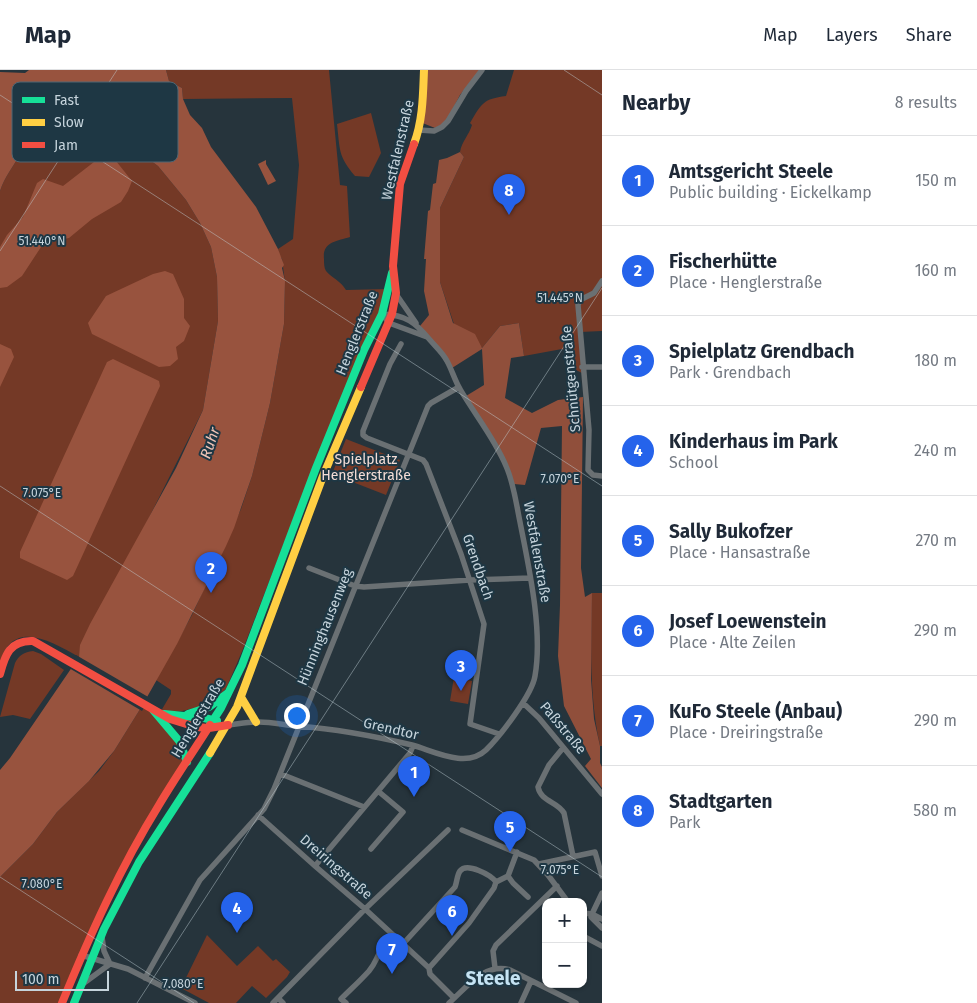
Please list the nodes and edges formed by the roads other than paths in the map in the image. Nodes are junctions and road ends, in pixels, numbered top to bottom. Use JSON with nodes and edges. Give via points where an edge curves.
{"nodes":[{"id":1,"x":424,"y":70,"type":"edge"},
{"id":2,"x":482,"y":70,"type":"edge"},
{"id":3,"x":423,"y":131,"type":"junction"},
{"id":4,"x":394,"y":266,"type":"junction"},
{"id":5,"x":602,"y":281,"type":"edge"},
{"id":6,"x":396,"y":294,"type":"junction"},
{"id":7,"x":382,"y":314,"type":"junction"},
{"id":8,"x":392,"y":314,"type":"junction"},
{"id":9,"x":392,"y":324,"type":"junction"},
{"id":10,"x":417,"y":325,"type":"junction"},
{"id":11,"x":428,"y":338,"type":"junction"},
{"id":12,"x":401,"y":344,"type":"dead end"},
{"id":13,"x":582,"y":367,"type":"junction"},
{"id":14,"x":602,"y":367,"type":"edge"},
{"id":15,"x":459,"y":387,"type":"junction"},
{"id":16,"x":409,"y":454,"type":"junction"},
{"id":17,"x":602,"y":476,"type":"edge"},
{"id":18,"x":309,"y":568,"type":"dead end"},
{"id":19,"x":530,"y":578,"type":"junction"},
{"id":20,"x":470,"y":580,"type":"junction"},
{"id":21,"x":355,"y":586,"type":"junction"},
{"id":22,"x":0,"y":674,"type":"edge"},
{"id":23,"x":229,"y":692,"type":"junction"},
{"id":24,"x":242,"y":696,"type":"junction"},
{"id":25,"x":524,"y":702,"type":"junction"},
{"id":26,"x":149,"y":707,"type":"junction"},
{"id":27,"x":162,"y":713,"type":"junction"},
{"id":28,"x":184,"y":715,"type":"junction"},
{"id":29,"x":256,"y":722,"type":"junction"},
{"id":30,"x":213,"y":725,"type":"junction"},
{"id":31,"x":228,"y":725,"type":"junction"},
{"id":32,"x":300,"y":726,"type":"junction"},
{"id":33,"x":499,"y":734,"type":"junction"},
{"id":34,"x":220,"y":738,"type":"junction"},
{"id":35,"x":413,"y":746,"type":"junction"},
{"id":36,"x":563,"y":748,"type":"junction"},
{"id":37,"x":187,"y":762,"type":"junction"},
{"id":38,"x":281,"y":774,"type":"junction"},
{"id":39,"x":378,"y":791,"type":"junction"},
{"id":40,"x":602,"y":794,"type":"edge"},
{"id":41,"x":364,"y":807,"type":"junction"},
{"id":42,"x":258,"y":815,"type":"junction"},
{"id":43,"x":448,"y":830,"type":"dead end"},
{"id":44,"x":462,"y":830,"type":"dead end"},
{"id":45,"x":371,"y":849,"type":"dead end"},
{"id":46,"x":517,"y":852,"type":"junction"},
{"id":47,"x":573,"y":856,"type":"junction"},
{"id":48,"x":539,"y":864,"type":"junction"},
{"id":49,"x":315,"y":866,"type":"junction"},
{"id":50,"x":508,"y":876,"type":"junction"},
{"id":51,"x":602,"y":876,"type":"edge"},
{"id":52,"x":496,"y":882,"type":"junction"},
{"id":53,"x":557,"y":886,"type":"junction"},
{"id":54,"x":602,"y":893,"type":"edge"},
{"id":55,"x":565,"y":898,"type":"edge"},
{"id":56,"x":532,"y":900,"type":"junction"},
{"id":57,"x":365,"y":909,"type":"junction"},
{"id":58,"x":587,"y":913,"type":"edge"},
{"id":59,"x":592,"y":914,"type":"junction"},
{"id":60,"x":602,"y":919,"type":"edge"},
{"id":61,"x":602,"y":928,"type":"edge"},
{"id":62,"x":101,"y":936,"type":"junction"},
{"id":63,"x":587,"y":938,"type":"edge"},
{"id":64,"x":396,"y":940,"type":"junction"},
{"id":65,"x":402,"y":945,"type":"junction"},
{"id":66,"x":602,"y":946,"type":"edge"},
{"id":67,"x":81,"y":955,"type":"junction"},
{"id":68,"x":92,"y":959,"type":"junction"},
{"id":69,"x":110,"y":964,"type":"junction"},
{"id":70,"x":429,"y":968,"type":"junction"},
{"id":71,"x":495,"y":968,"type":"junction"},
{"id":72,"x":146,"y":978,"type":"junction"},
{"id":73,"x":531,"y":980,"type":"junction"},
{"id":74,"x":542,"y":984,"type":"edge"},
{"id":75,"x":80,"y":986,"type":"junction"},
{"id":76,"x":552,"y":988,"type":"edge"},
{"id":77,"x":278,"y":998,"type":"junction"},
{"id":78,"x":343,"y":1001,"type":"edge"},
{"id":79,"x":451,"y":1001,"type":"edge"},
{"id":80,"x":62,"y":1003,"type":"edge"},
{"id":81,"x":74,"y":1003,"type":"edge"},
{"id":82,"x":195,"y":1003,"type":"edge"},
{"id":83,"x":273,"y":1003,"type":"edge"},
{"id":84,"x":284,"y":1003,"type":"edge"},
{"id":85,"x":521,"y":1003,"type":"edge"},
{"id":86,"x":576,"y":1003,"type":"edge"}],
"edges":[{"from":1,"to":3,"type":"main road","name":"Westfalenstraße"},
{"from":2,"to":3,"type":"street","via":[[448,121],[434,131]]},
{"from":3,"to":4,"type":"main road","name":"Westfalenstraße","via":[[400,184]]},
{"from":4,"to":6,"type":"main road","name":"Henglerstraße"},
{"from":4,"to":7,"type":"main road","name":"Henglerstraße"},
{"from":5,"to":13,"type":"street","name":"Schnütgenstraße","via":[[594,293],[578,302]]},
{"from":6,"to":8,"type":"main road","name":"Henglerstraße"},
{"from":6,"to":10,"type":"street","name":"Westfalenstraße"},
{"from":7,"to":8,"type":"street","name":"Westfalenstraße"},
{"from":7,"to":9,"type":"street","name":"Westfalenstraße"},
{"from":7,"to":23,"type":"main road","name":"Henglerstraße","via":[[316,468]]},
{"from":8,"to":9,"type":"main road","name":"Henglerstraße"},
{"from":8,"to":10,"type":"street","name":"Westfalenstraße"},
{"from":9,"to":11,"type":"street","name":"Westfalenstraße"},
{"from":9,"to":24,"type":"main road","name":"Henglerstraße","via":[[326,468]]},
{"from":10,"to":11,"type":"street","name":"Westfalenstraße"},
{"from":11,"to":15,"type":"street","name":"Westfalenstraße","via":[[447,361]]},
{"from":12,"to":16,"type":"street","name":"Grendbach","via":[[363,431],[367,438]]},
{"from":13,"to":14,"type":"street"},
{"from":13,"to":17,"type":"street","name":"Schnütgenstraße","via":[[589,430],[588,470]]},
{"from":15,"to":16,"type":"street","name":"Hünninghausenweg","via":[[428,406]]},
{"from":15,"to":19,"type":"street","name":"Westfalenstraße","via":[[507,467]]},
{"from":16,"to":20,"type":"street","name":"Grendbach","via":[[426,464]]},
{"from":16,"to":21,"type":"street","name":"Hünninghausenweg"},
{"from":18,"to":21,"type":"street"},
{"from":19,"to":20,"type":"street"},
{"from":19,"to":25,"type":"street","name":"Westfalenstraße","via":[[536,618],[537,663],[535,678]]},
{"from":20,"to":21,"type":"street"},
{"from":20,"to":33,"type":"street","name":"Grendbach","via":[[484,624],[470,724]]},
{"from":21,"to":32,"type":"street","name":"Hünninghausenweg"},
{"from":22,"to":26,"type":"main road","via":[[6,654],[16,644],[31,640]]},
{"from":23,"to":28,"type":"main road","via":[[208,707]]},
{"from":23,"to":30,"type":"main road","name":"Henglerstraße"},
{"from":24,"to":29,"type":"main road"},
{"from":24,"to":31,"type":"main road","name":"Henglerstraße"},
{"from":25,"to":33,"type":"street","name":"Grendtor"},
{"from":25,"to":36,"type":"street","name":"Paßstraße"},
{"from":26,"to":27,"type":"main road"},
{"from":26,"to":37,"type":"main road","via":[[182,744]]},
{"from":27,"to":28,"type":"main road"},
{"from":27,"to":30,"type":"main road","via":[[196,727]]},
{"from":28,"to":30,"type":"main road"},
{"from":29,"to":31,"type":"street","name":"Grendtor"},
{"from":29,"to":32,"type":"street","name":"Grendtor"},
{"from":30,"to":31,"type":"main road"},
{"from":30,"to":34,"type":"main road"},
{"from":30,"to":37,"type":"main road","name":"Henglerstraße"},
{"from":31,"to":34,"type":"main road","name":"Henglerstraße"},
{"from":32,"to":35,"type":"street","name":"Grendtor","via":[[339,730]]},
{"from":32,"to":38,"type":"street","name":"Hünninghausenweg"},
{"from":33,"to":35,"type":"street","name":"Grendtor","via":[[484,752],[472,758],[456,758]]},
{"from":34,"to":62,"type":"main road","name":"Henglerstraße","via":[[139,862]]},
{"from":35,"to":39,"type":"street"},
{"from":36,"to":40,"type":"street","name":"Paßstraße"},
{"from":36,"to":47,"type":"street","via":[[549,765],[538,787],[542,797],[562,809]]},
{"from":37,"to":67,"type":"main road","name":"Henglerstraße","via":[[127,862]]},
{"from":38,"to":41,"type":"street"},
{"from":38,"to":42,"type":"street","name":"Hünninghausenweg"},
{"from":39,"to":41,"type":"street"},
{"from":39,"to":45,"type":"street","via":[[402,812]]},
{"from":41,"to":49,"type":"street"},
{"from":42,"to":49,"type":"street","name":"Dreiringstraße"},
{"from":42,"to":72,"type":"street","name":"Hünninghausenweg","via":[[200,880]]},
{"from":43,"to":57,"type":"street"},
{"from":44,"to":46,"type":"street"},
{"from":46,"to":48,"type":"street"},
{"from":46,"to":50,"type":"street"},
{"from":47,"to":48,"type":"street"},
{"from":47,"to":51,"type":"street","via":[[596,852]]},
{"from":48,"to":53,"type":"street"},
{"from":49,"to":57,"type":"street","name":"Dreiringstraße"},
{"from":50,"to":52,"type":"street"},
{"from":50,"to":56,"type":"street"},
{"from":52,"to":65,"type":"street","via":[[472,868],[463,869],[458,874],[455,887]]},
{"from":52,"to":70,"type":"street","via":[[469,923]]},
{"from":53,"to":55,"type":"street"},
{"from":53,"to":56,"type":"street"},
{"from":54,"to":59,"type":"street"},
{"from":56,"to":71,"type":"street","via":[[496,945],[493,951]]},
{"from":57,"to":64,"type":"street","name":"Dreiringstraße"},
{"from":57,"to":77,"type":"street"},
{"from":58,"to":59,"type":"street"},
{"from":59,"to":60,"type":"street"},
{"from":59,"to":61,"type":"street","via":[[591,917]]},
{"from":62,"to":68,"type":"main road","name":"Henglerstraße"},
{"from":62,"to":69,"type":"street"},
{"from":63,"to":66,"type":"street"},
{"from":64,"to":65,"type":"street","name":"Dreiringstraße"},
{"from":64,"to":78,"type":"street","via":[[383,948],[371,969]]},
{"from":65,"to":70,"type":"street","name":"Dreiringstraße"},
{"from":67,"to":68,"type":"street"},
{"from":67,"to":80,"type":"main road","name":"Henglerstraße"},
{"from":68,"to":69,"type":"street"},
{"from":68,"to":75,"type":"main road","name":"Henglerstraße"},
{"from":69,"to":72,"type":"street"},
{"from":69,"to":75,"type":"street"},
{"from":70,"to":79,"type":"street","name":"Dreiringstraße"},
{"from":71,"to":73,"type":"street","via":[[502,967]]},
{"from":71,"to":79,"type":"street","via":[[482,973]]},
{"from":72,"to":82,"type":"street"},
{"from":73,"to":74,"type":"street"},
{"from":73,"to":85,"type":"street"},
{"from":75,"to":81,"type":"main road","name":"Henglerstraße"},
{"from":76,"to":86,"type":"street"},
{"from":77,"to":83,"type":"street"},
{"from":77,"to":84,"type":"street"}]}
